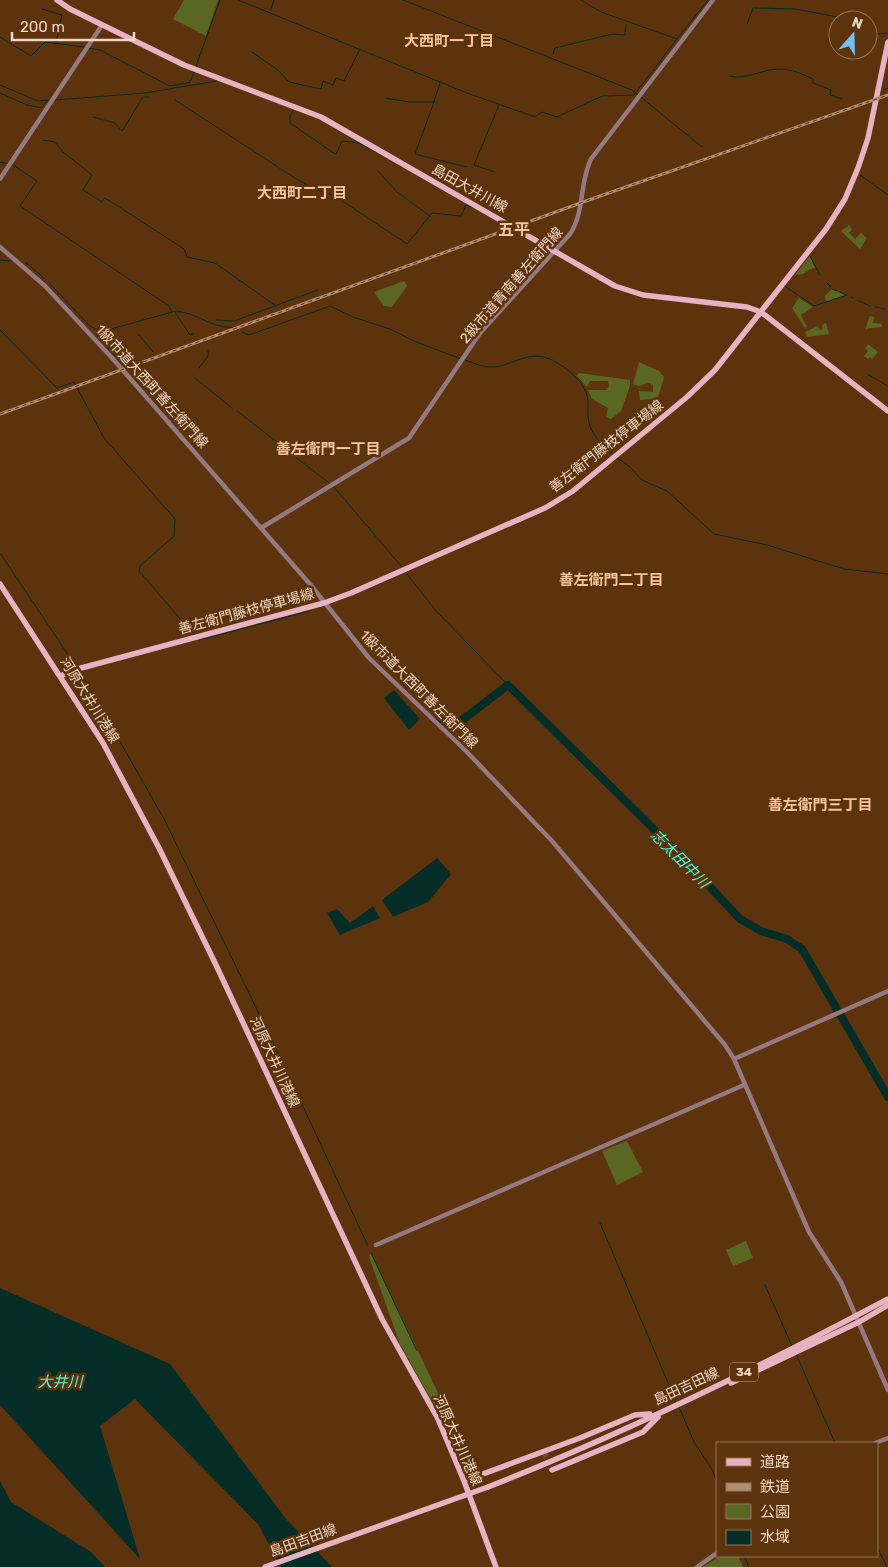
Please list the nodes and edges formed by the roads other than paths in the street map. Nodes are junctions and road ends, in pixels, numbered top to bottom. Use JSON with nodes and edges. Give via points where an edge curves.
{"nodes":[{"id":1,"x":57,"y":0,"type":"edge"},
{"id":2,"x":713,"y":0,"type":"edge"},
{"id":3,"x":102,"y":26,"type":"junction"},
{"id":4,"x":888,"y":42,"type":"edge"},
{"id":5,"x":0,"y":178,"type":"edge"},
{"id":6,"x":0,"y":247,"type":"edge"},
{"id":7,"x":556,"y":250,"type":"junction"},
{"id":8,"x":761,"y":312,"type":"junction"},
{"id":9,"x":888,"y":411,"type":"edge"},
{"id":10,"x":261,"y":528,"type":"junction"},
{"id":11,"x":0,"y":584,"type":"edge"},
{"id":12,"x":324,"y":602,"type":"junction"},
{"id":13,"x":61,"y":676,"type":"junction"},
{"id":14,"x":888,"y":991,"type":"edge"},
{"id":15,"x":734,"y":1059,"type":"junction"},
{"id":16,"x":744,"y":1085,"type":"junction"},
{"id":17,"x":376,"y":1244,"type":"dead end"},
{"id":18,"x":888,"y":1299,"type":"edge"},
{"id":19,"x":888,"y":1305,"type":"edge"},
{"id":20,"x":857,"y":1319,"type":"junction"},
{"id":21,"x":888,"y":1390,"type":"edge"},
{"id":22,"x":657,"y":1415,"type":"junction"},
{"id":23,"x":552,"y":1470,"type":"dead end"},
{"id":24,"x":464,"y":1482,"type":"junction"},
{"id":25,"x":716,"y":1554,"type":"edge"},
{"id":26,"x":265,"y":1567,"type":"edge"},
{"id":27,"x":496,"y":1567,"type":"edge"},
{"id":28,"x":697,"y":1567,"type":"edge"}],
"edges":[{"from":1,"to":3,"type":"main road","name":"島田大井川線"},
{"from":2,"to":7,"type":"street","name":"2級市道青南善左衛門線","via":[[591,159],[584,177],[578,220]]},
{"from":3,"to":5,"type":"street"},
{"from":3,"to":7,"type":"main road","name":"島田大井川線","via":[[184,65],[321,117]]},
{"from":4,"to":8,"type":"main road","name":"善左衛門藤枝停車場線","via":[[868,138],[852,185],[826,229]]},
{"from":6,"to":10,"type":"street","name":"1級市道大西町善左衛門線","via":[[31,272],[76,318]]},
{"from":7,"to":8,"type":"main road","name":"島田大井川線","via":[[628,291],[747,307]]},
{"from":7,"to":10,"type":"street","name":"2級市道青南善左衛門線","via":[[480,333],[409,438]]},
{"from":8,"to":9,"type":"main road","name":"島田大井川線"},
{"from":8,"to":12,"type":"main road","name":"善左衛門藤枝停車場線","via":[[725,358],[687,397],[573,491],[528,516]]},
{"from":10,"to":12,"type":"street","name":"1級市道大西町善左衛門線"},
{"from":11,"to":13,"type":"main road","name":"河原大井川港線"},
{"from":12,"to":13,"type":"main road","name":"善左衛門藤枝停車場線"},
{"from":12,"to":15,"type":"street","name":"1級市道大西町善左衛門線","via":[[370,658],[558,847]]},
{"from":13,"to":24,"type":"main road","name":"河原大井川港線","via":[[116,767],[179,888],[382,1319],[438,1419]]},
{"from":14,"to":15,"type":"street"},
{"from":15,"to":16,"type":"street","name":"1級市道大西町善左衛門線"},
{"from":16,"to":17,"type":"street"},
{"from":16,"to":20,"type":"street","name":"1級市道大西町善左衛門線","via":[[808,1232],[841,1282]]},
{"from":18,"to":20,"type":"main road","name":"島田吉田線","number":"34"},
{"from":19,"to":20,"type":"main road","name":"島田吉田線","number":"34"},
{"from":20,"to":21,"type":"street","name":"1級市道大西町善左衛門線"},
{"from":20,"to":22,"type":"main road","name":"島田吉田線","number":"34"},
{"from":22,"to":23,"type":"main road","via":[[643,1432]]},
{"from":22,"to":24,"type":"main road","via":[[635,1415]]},
{"from":22,"to":26,"type":"main road","name":"島田吉田線","number":"34","bridge":true,"via":[[488,1487]]},
{"from":24,"to":27,"type":"main road","name":"河原大井川港線"},
{"from":25,"to":28,"type":"street"}]}
